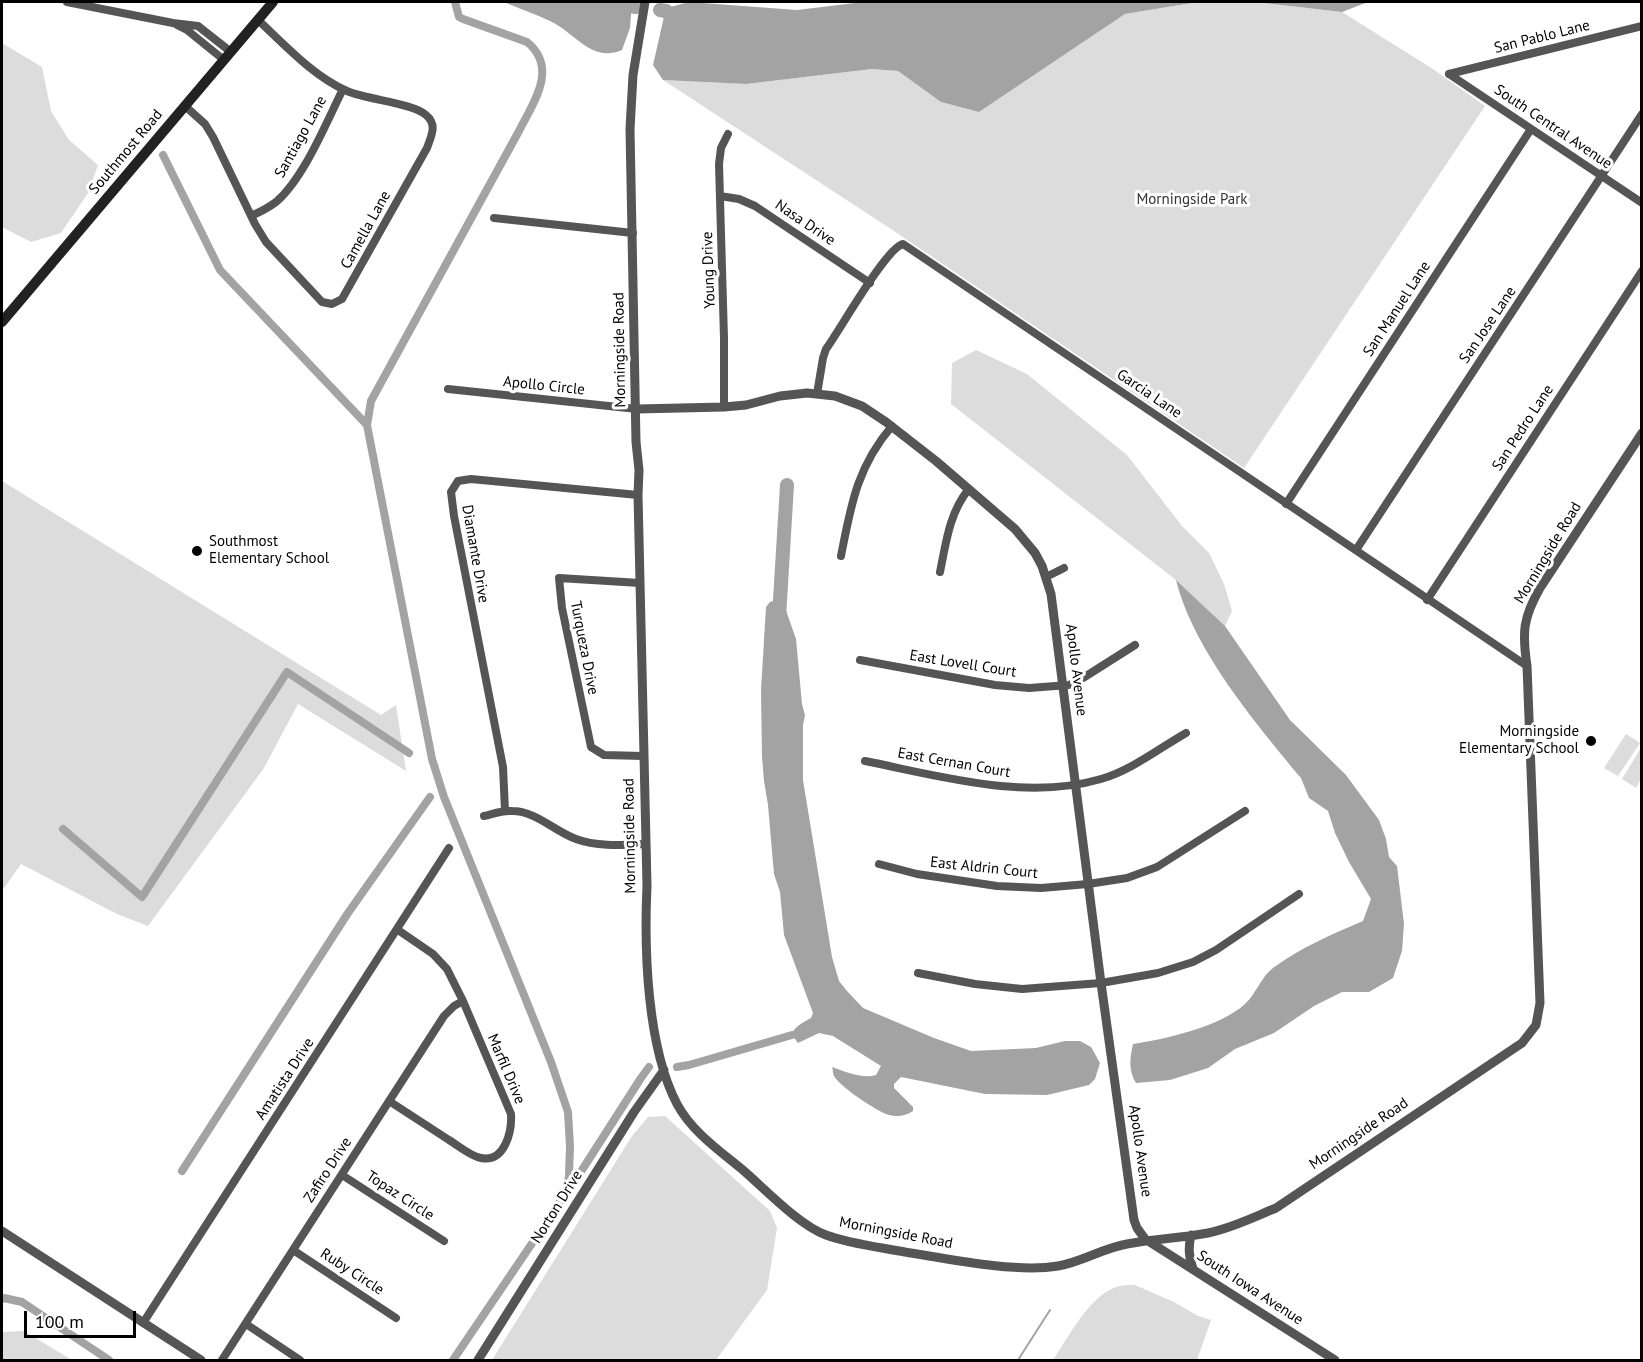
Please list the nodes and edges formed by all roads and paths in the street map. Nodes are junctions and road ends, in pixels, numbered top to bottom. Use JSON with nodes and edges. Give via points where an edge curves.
{"nodes":[{"id":1,"x":67,"y":2,"type":"edge"},
{"id":2,"x":273,"y":2,"type":"edge"},
{"id":3,"x":645,"y":2,"type":"edge"},
{"id":4,"x":258,"y":20,"type":"junction"},
{"id":5,"x":1641,"y":26,"type":"edge"},
{"id":6,"x":227,"y":56,"type":"junction"},
{"id":7,"x":1449,"y":74,"type":"joint"},
{"id":8,"x":343,"y":89,"type":"junction"},
{"id":9,"x":185,"y":106,"type":"junction"},
{"id":10,"x":1641,"y":114,"type":"edge"},
{"id":11,"x":1531,"y":129,"type":"junction"},
{"id":12,"x":728,"y":134,"type":"dead end"},
{"id":13,"x":1602,"y":176,"type":"junction"},
{"id":14,"x":720,"y":196,"type":"junction"},
{"id":15,"x":1641,"y":204,"type":"edge"},
{"id":16,"x":251,"y":216,"type":"junction"},
{"id":17,"x":494,"y":218,"type":"dead end"},
{"id":18,"x":633,"y":233,"type":"junction"},
{"id":19,"x":1641,"y":271,"type":"edge"},
{"id":20,"x":870,"y":283,"type":"junction"},
{"id":21,"x":2,"y":322,"type":"edge"},
{"id":22,"x":448,"y":389,"type":"dead end"},
{"id":23,"x":817,"y":394,"type":"junction"},
{"id":24,"x":724,"y":407,"type":"junction"},
{"id":25,"x":637,"y":409,"type":"junction"},
{"id":26,"x":892,"y":426,"type":"junction"},
{"id":27,"x":1641,"y":433,"type":"edge"},
{"id":28,"x":968,"y":490,"type":"junction"},
{"id":29,"x":638,"y":495,"type":"junction"},
{"id":30,"x":1286,"y":504,"type":"junction"},
{"id":31,"x":1356,"y":550,"type":"junction"},
{"id":32,"x":841,"y":556,"type":"dead end"},
{"id":33,"x":1064,"y":568,"type":"dead end"},
{"id":34,"x":940,"y":572,"type":"dead end"},
{"id":35,"x":1046,"y":577,"type":"junction"},
{"id":36,"x":640,"y":583,"type":"junction"},
{"id":37,"x":1427,"y":600,"type":"junction"},
{"id":38,"x":1135,"y":645,"type":"dead end"},
{"id":39,"x":860,"y":660,"type":"dead end"},
{"id":40,"x":1527,"y":666,"type":"junction"},
{"id":41,"x":1063,"y":686,"type":"junction"},
{"id":42,"x":1186,"y":733,"type":"dead end"},
{"id":43,"x":643,"y":756,"type":"junction"},
{"id":44,"x":865,"y":761,"type":"dead end"},
{"id":45,"x":1075,"y":784,"type":"junction"},
{"id":46,"x":505,"y":811,"type":"junction"},
{"id":47,"x":1245,"y":811,"type":"dead end"},
{"id":48,"x":484,"y":816,"type":"dead end"},
{"id":49,"x":646,"y":844,"type":"junction"},
{"id":50,"x":449,"y":848,"type":"dead end"},
{"id":51,"x":879,"y":864,"type":"dead end"},
{"id":52,"x":1088,"y":884,"type":"junction"},
{"id":53,"x":1299,"y":894,"type":"dead end"},
{"id":54,"x":398,"y":930,"type":"junction"},
{"id":55,"x":918,"y":973,"type":"dead end"},
{"id":56,"x":1101,"y":983,"type":"junction"},
{"id":57,"x":463,"y":1001,"type":"junction"},
{"id":58,"x":664,"y":1070,"type":"junction"},
{"id":59,"x":390,"y":1101,"type":"junction"},
{"id":60,"x":342,"y":1175,"type":"junction"},
{"id":61,"x":2,"y":1231,"type":"edge"},
{"id":62,"x":1191,"y":1235,"type":"junction"},
{"id":63,"x":1149,"y":1240,"type":"junction"},
{"id":64,"x":444,"y":1241,"type":"dead end"},
{"id":65,"x":293,"y":1250,"type":"junction"},
{"id":66,"x":1194,"y":1269,"type":"junction"},
{"id":67,"x":396,"y":1318,"type":"dead end"},
{"id":68,"x":143,"y":1323,"type":"junction"},
{"id":69,"x":246,"y":1324,"type":"junction"},
{"id":70,"x":201,"y":1360,"type":"edge"},
{"id":71,"x":222,"y":1360,"type":"edge"},
{"id":72,"x":300,"y":1360,"type":"edge"},
{"id":73,"x":478,"y":1360,"type":"edge"},
{"id":74,"x":1335,"y":1360,"type":"edge"}],
"edges":[{"from":1,"to":6,"type":"street","via":[[198,26]]},
{"from":2,"to":4,"type":"main road","name":"Southmost Road"},
{"from":3,"to":18,"type":"street","name":"Morningside Road","via":[[631,103]]},
{"from":4,"to":6,"type":"main road","name":"Southmost Road"},
{"from":4,"to":8,"type":"street","name":"Camella Lane","via":[[316,72]]},
{"from":5,"to":7,"type":"street","name":"San Pablo Lane"},
{"from":6,"to":9,"type":"main road","name":"Southmost Road"},
{"from":7,"to":11,"type":"street","name":"South Central Avenue"},
{"from":8,"to":16,"type":"street","name":"Santiago Lane","via":[[290,187],[274,204]]},
{"from":8,"to":16,"type":"street","name":"Camella Lane","via":[[424,113],[434,128],[427,148],[342,299],[327,304],[317,298],[266,242]]},
{"from":9,"to":16,"type":"street","name":"Camella Lane","via":[[213,137]]},
{"from":9,"to":21,"type":"main road","name":"Southmost Road"},
{"from":10,"to":13,"type":"street","name":"San Jose Lane"},
{"from":11,"to":13,"type":"street","name":"South Central Avenue"},
{"from":11,"to":30,"type":"street","name":"San Manuel Lane"},
{"from":12,"to":14,"type":"street","name":"Young Drive","via":[[721,148]]},
{"from":13,"to":15,"type":"street","name":"South Central Avenue"},
{"from":13,"to":31,"type":"street","name":"San Jose Lane"},
{"from":14,"to":20,"type":"street","name":"Nasa Drive","via":[[755,206]]},
{"from":14,"to":24,"type":"street","name":"Young Drive"},
{"from":17,"to":18,"type":"street"},
{"from":18,"to":25,"type":"street","name":"Morningside Road"},
{"from":19,"to":37,"type":"street","name":"San Pedro Lane"},
{"from":20,"to":23,"type":"street","name":"Garcia Lane","via":[[826,349]]},
{"from":20,"to":30,"type":"street","name":"Garcia Lane","via":[[896,247],[903,244],[911,248]]},
{"from":22,"to":25,"type":"street","name":"Apollo Circle"},
{"from":23,"to":24,"type":"street","name":"Apollo Avenue","via":[[792,394]]},
{"from":23,"to":26,"type":"street","name":"Apollo Avenue","via":[[862,405]]},
{"from":24,"to":25,"type":"street","name":"Apollo Avenue"},
{"from":25,"to":29,"type":"street","name":"Morningside Road"},
{"from":26,"to":28,"type":"street","name":"Apollo Avenue"},
{"from":26,"to":32,"type":"street","via":[[861,472]]},
{"from":27,"to":40,"type":"street","name":"Morningside Road","via":[[1528,610],[1524,636]]},
{"from":28,"to":34,"type":"street","via":[[952,519]]},
{"from":28,"to":35,"type":"street","name":"Apollo Avenue","via":[[1015,529],[1035,553]]},
{"from":29,"to":36,"type":"street","name":"Morningside Road"},
{"from":29,"to":46,"type":"street","name":"Diamante Drive","via":[[471,479],[458,482],[451,492],[503,767]]},
{"from":30,"to":31,"type":"street","name":"Garcia Lane"},
{"from":31,"to":37,"type":"street","name":"Garcia Lane"},
{"from":33,"to":35,"type":"street"},
{"from":35,"to":41,"type":"street","name":"Apollo Avenue"},
{"from":36,"to":43,"type":"street","name":"Morningside Road"},
{"from":36,"to":43,"type":"street","name":"Turqueza Drive","via":[[559,578],[591,747],[604,755]]},
{"from":37,"to":40,"type":"street","name":"Garcia Lane"},
{"from":38,"to":41,"type":"street"},
{"from":39,"to":41,"type":"street","name":"East Lovell Court","via":[[995,685]]},
{"from":40,"to":62,"type":"street","name":"Morningside Road","via":[[1540,1003],[1536,1025],[1522,1043],[1276,1208],[1234,1226]]},
{"from":41,"to":45,"type":"street","name":"Apollo Avenue"},
{"from":42,"to":45,"type":"street","name":"East Cernan Court","via":[[1119,772]]},
{"from":43,"to":49,"type":"street","name":"Morningside Road"},
{"from":44,"to":45,"type":"street","name":"East Cernan Court","via":[[1025,789]]},
{"from":45,"to":52,"type":"street","name":"Apollo Avenue"},
{"from":46,"to":48,"type":"street"},
{"from":46,"to":49,"type":"street","via":[[529,814],[588,842]]},
{"from":47,"to":52,"type":"street","name":"East Aldrin Court","via":[[1157,867],[1127,878]]},
{"from":49,"to":58,"type":"street","name":"Morningside Road","via":[[650,999]]},
{"from":50,"to":54,"type":"street","name":"Amatista Drive"},
{"from":51,"to":52,"type":"street","name":"East Aldrin Court","via":[[997,886]]},
{"from":52,"to":56,"type":"street","name":"Apollo Avenue"},
{"from":53,"to":56,"type":"street","via":[[1192,962],[1158,973]]},
{"from":54,"to":57,"type":"street","name":"Marfil Drive","via":[[441,961]]},
{"from":54,"to":68,"type":"street","name":"Amatista Drive"},
{"from":55,"to":56,"type":"street","via":[[1022,988]]},
{"from":56,"to":63,"type":"street","name":"Apollo Avenue","via":[[1134,1220]]},
{"from":57,"to":59,"type":"street","name":"Zafiro Drive","via":[[444,1016]]},
{"from":57,"to":59,"type":"street","name":"Marfil Drive","via":[[511,1114],[510,1133],[503,1149],[490,1158],[475,1156]]},
{"from":58,"to":63,"type":"street","name":"Morningside Road","via":[[679,1107],[708,1141],[795,1215],[825,1235],[962,1261],[1025,1267],[1070,1263],[1117,1246]]},
{"from":58,"to":73,"type":"street","name":"Norton Drive"},
{"from":59,"to":60,"type":"street","name":"Zafiro Drive"},
{"from":60,"to":64,"type":"street","name":"Topaz Circle"},
{"from":60,"to":65,"type":"street","name":"Zafiro Drive"},
{"from":61,"to":68,"type":"street"},
{"from":62,"to":63,"type":"street","name":"Morningside Road"},
{"from":62,"to":66,"type":"street","via":[[1189,1256]]},
{"from":63,"to":66,"type":"street","name":"South Iowa Avenue"},
{"from":65,"to":67,"type":"street","name":"Ruby Circle"},
{"from":65,"to":69,"type":"street","name":"Zafiro Drive"},
{"from":66,"to":74,"type":"street","name":"South Iowa Avenue"},
{"from":68,"to":70,"type":"street"},
{"from":69,"to":71,"type":"street","name":"Zafiro Drive"},
{"from":69,"to":72,"type":"street"}]}
